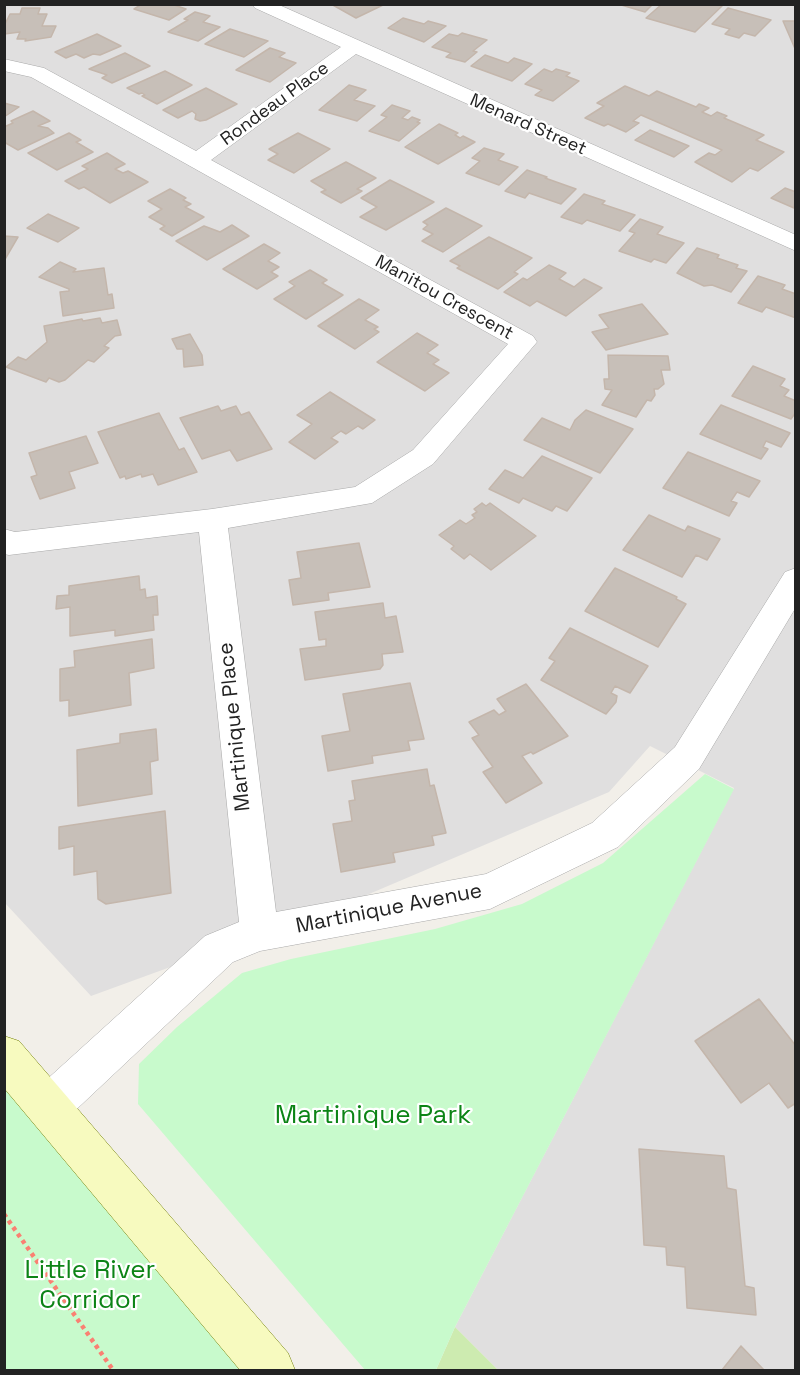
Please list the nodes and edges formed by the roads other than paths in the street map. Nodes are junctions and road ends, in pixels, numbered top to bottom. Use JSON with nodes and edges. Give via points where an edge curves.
{"nodes":[{"id":1,"x":261,"y":4,"type":"edge"},
{"id":2,"x":353,"y":47,"type":"junction"},
{"id":3,"x":4,"y":65,"type":"edge"},
{"id":4,"x":196,"y":160,"type":"junction"},
{"id":5,"x":795,"y":244,"type":"edge"},
{"id":6,"x":212,"y":520,"type":"junction"},
{"id":7,"x":4,"y":540,"type":"edge"},
{"id":8,"x":794,"y":584,"type":"edge"},
{"id":9,"x":259,"y":933,"type":"junction"},
{"id":10,"x":4,"y":1056,"type":"edge"},
{"id":11,"x":48,"y":1107,"type":"junction"},
{"id":12,"x":271,"y":1371,"type":"edge"}],
"edges":[{"from":1,"to":2,"type":"street","name":"Menard Street"},
{"from":2,"to":4,"type":"street","name":"Rondeau Place"},
{"from":2,"to":5,"type":"street","name":"Menard Street"},
{"from":3,"to":4,"type":"street","name":"Manitou Crescent","via":[[37,72]]},
{"from":4,"to":6,"type":"street","name":"Manitou Crescent","via":[[524,342],[423,457],[362,496]]},
{"from":6,"to":7,"type":"street","name":"Manitou Crescent","via":[[9,544]]},
{"from":6,"to":9,"type":"street","name":"Martinique Place"},
{"from":8,"to":9,"type":"street","name":"Martinique Avenue","via":[[687,758],[605,836],[490,891]]},
{"from":9,"to":11,"type":"street","name":"Martinique Avenue","via":[[219,949]]},
{"from":10,"to":11,"type":"street"},
{"from":11,"to":12,"type":"street"}]}
